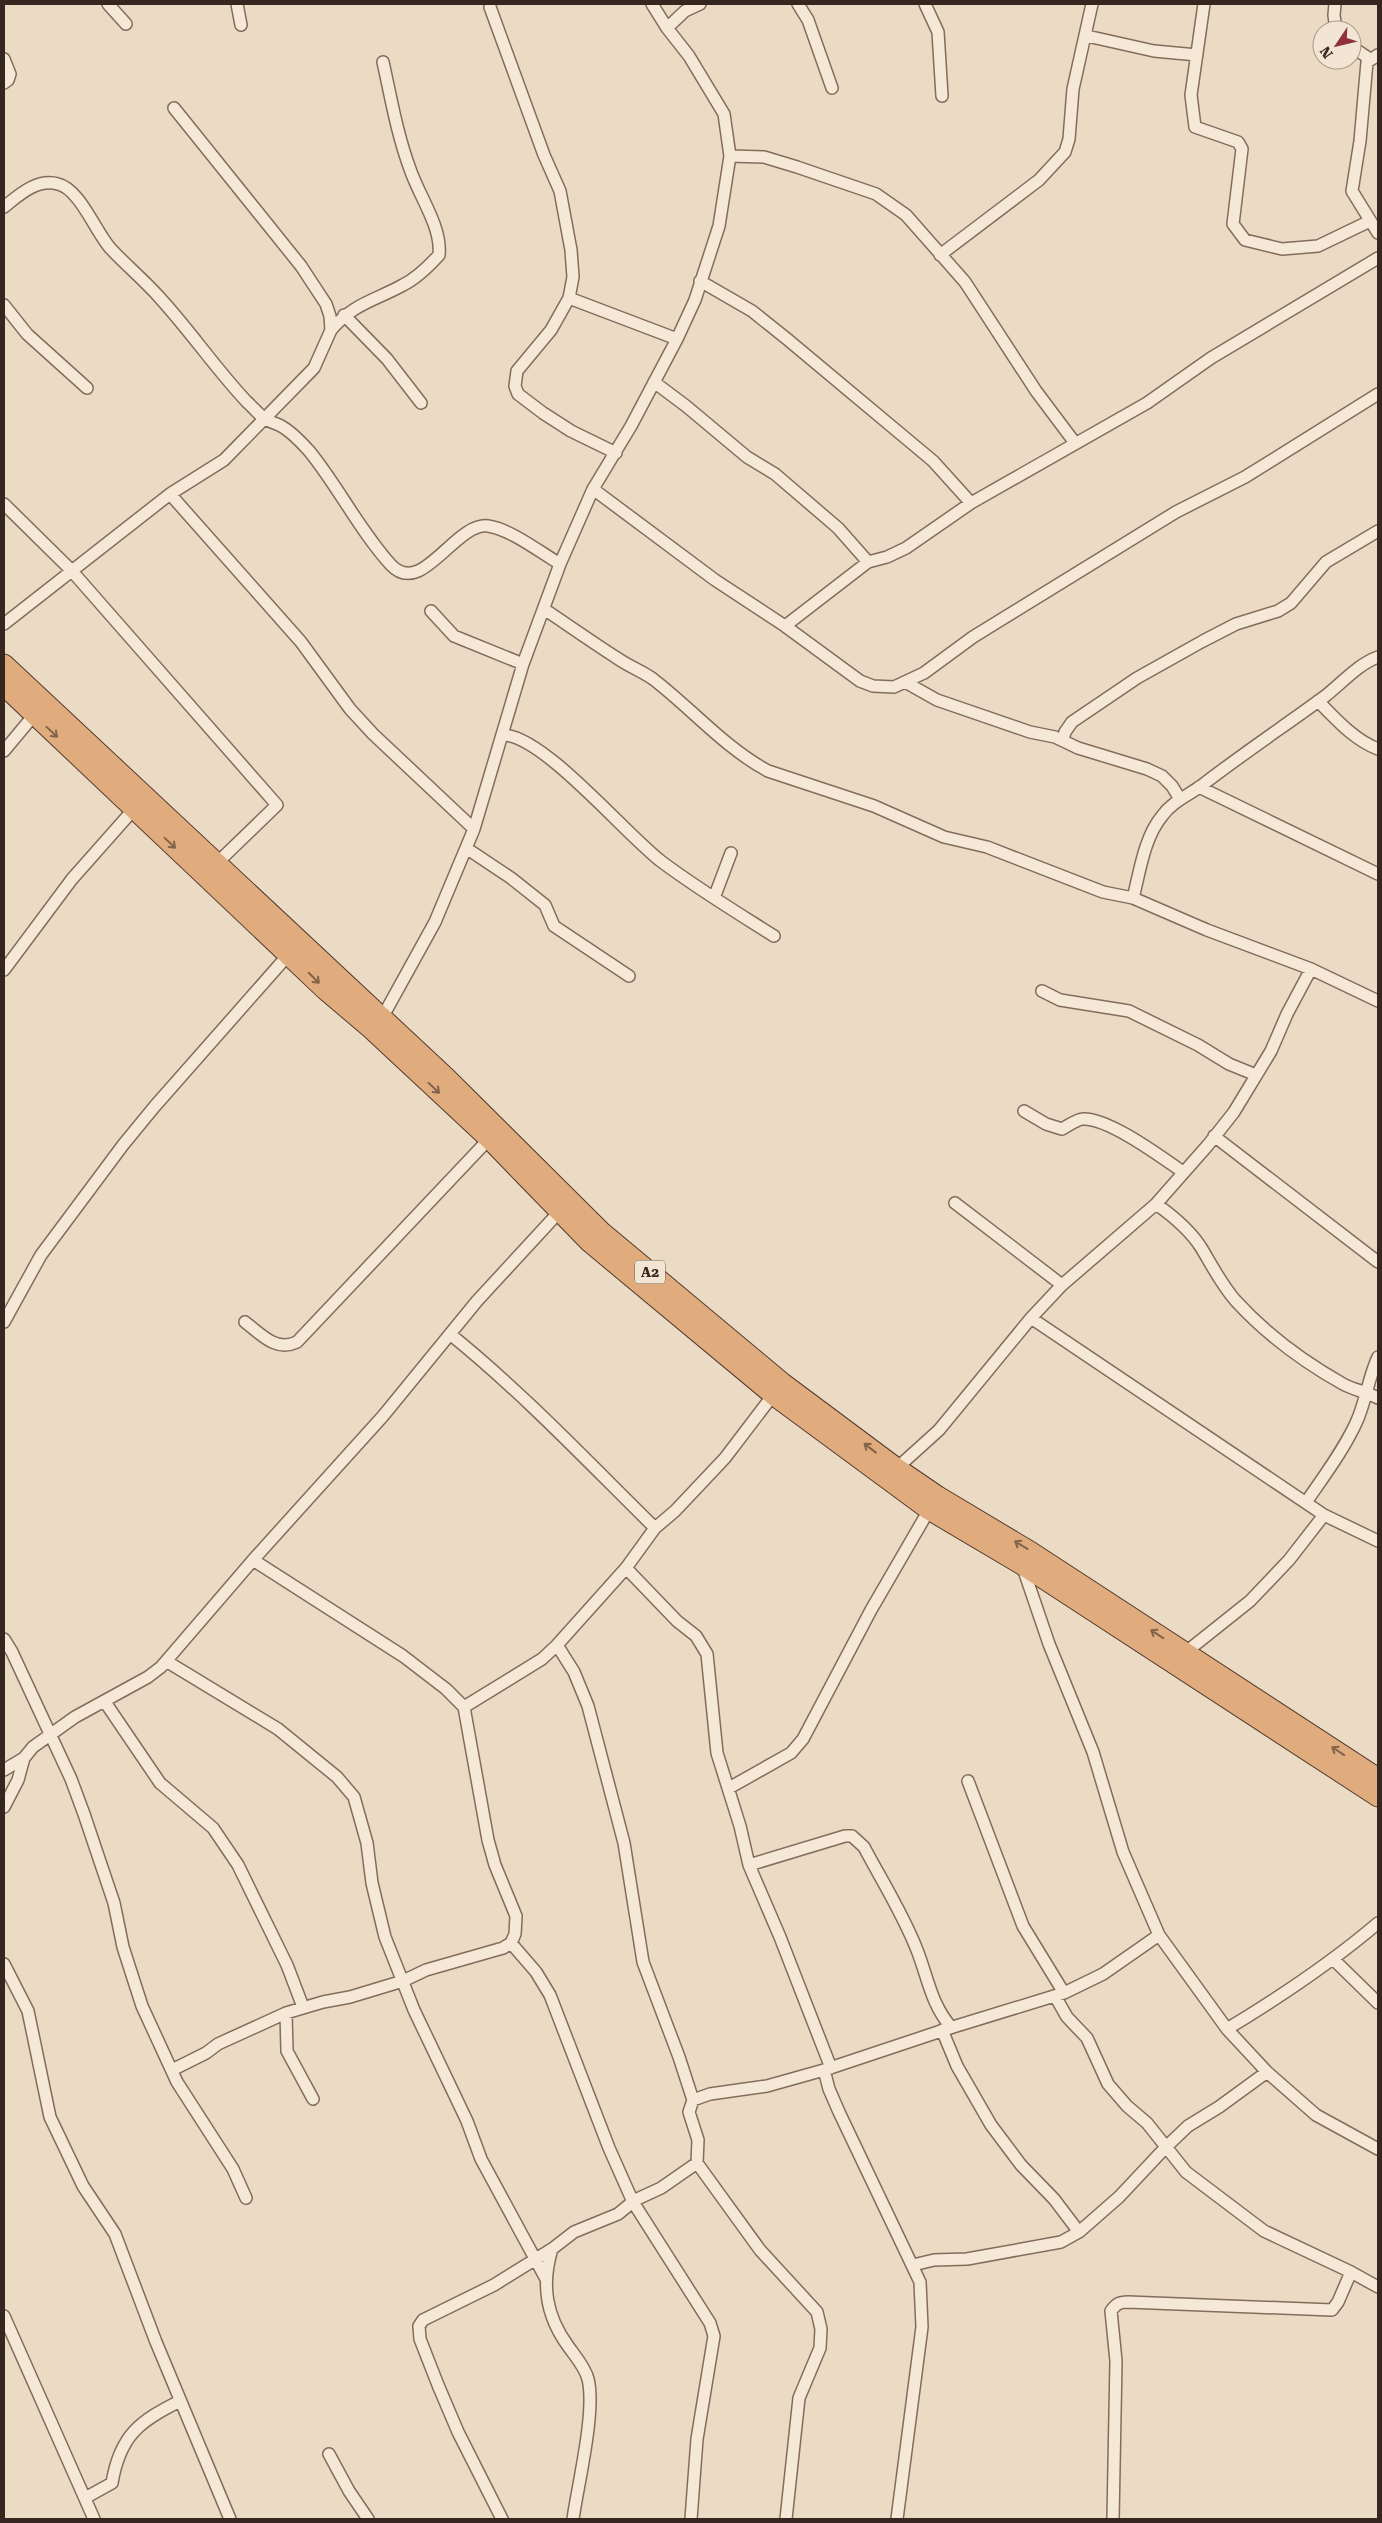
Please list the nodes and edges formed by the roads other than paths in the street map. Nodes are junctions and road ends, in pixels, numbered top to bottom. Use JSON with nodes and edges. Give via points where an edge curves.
{"nodes":[{"id":1,"x":108,"y":4,"type":"edge"},
{"id":2,"x":237,"y":4,"type":"edge"},
{"id":3,"x":652,"y":4,"type":"edge"},
{"id":4,"x":700,"y":4,"type":"edge"},
{"id":5,"x":798,"y":4,"type":"edge"},
{"id":6,"x":925,"y":4,"type":"edge"},
{"id":7,"x":1092,"y":4,"type":"edge"},
{"id":8,"x":1204,"y":4,"type":"edge"},
{"id":9,"x":1335,"y":4,"type":"edge"},
{"id":10,"x":490,"y":7,"type":"dead end"},
{"id":11,"x":1335,"y":20,"type":"edge"},
{"id":12,"x":126,"y":24,"type":"dead end"},
{"id":13,"x":241,"y":25,"type":"dead end"},
{"id":14,"x":668,"y":28,"type":"junction"},
{"id":15,"x":1087,"y":36,"type":"junction"},
{"id":16,"x":1362,"y":52,"type":"edge"},
{"id":17,"x":1197,"y":55,"type":"junction"},
{"id":18,"x":1374,"y":57,"type":"edge"},
{"id":19,"x":4,"y":59,"type":"edge"},
{"id":20,"x":383,"y":62,"type":"dead end"},
{"id":21,"x":4,"y":83,"type":"edge"},
{"id":22,"x":832,"y":88,"type":"dead end"},
{"id":23,"x":942,"y":96,"type":"dead end"},
{"id":24,"x":174,"y":108,"type":"dead end"},
{"id":25,"x":730,"y":156,"type":"junction"},
{"id":26,"x":4,"y":207,"type":"edge"},
{"id":27,"x":1370,"y":221,"type":"junction"},
{"id":28,"x":1378,"y":233,"type":"edge"},
{"id":29,"x":940,"y":255,"type":"junction"},
{"id":30,"x":1378,"y":258,"type":"edge"},
{"id":31,"x":700,"y":281,"type":"junction"},
{"id":32,"x":569,"y":298,"type":"junction"},
{"id":33,"x":4,"y":304,"type":"edge"},
{"id":34,"x":344,"y":315,"type":"junction"},
{"id":35,"x":331,"y":330,"type":"junction"},
{"id":36,"x":677,"y":340,"type":"junction"},
{"id":37,"x":654,"y":382,"type":"junction"},
{"id":38,"x":87,"y":388,"type":"dead end"},
{"id":39,"x":1378,"y":394,"type":"edge"},
{"id":40,"x":421,"y":403,"type":"dead end"},
{"id":41,"x":264,"y":419,"type":"junction"},
{"id":42,"x":1075,"y":444,"type":"junction"},
{"id":43,"x":616,"y":453,"type":"junction"},
{"id":44,"x":593,"y":489,"type":"junction"},
{"id":45,"x":170,"y":494,"type":"junction"},
{"id":46,"x":971,"y":503,"type":"junction"},
{"id":47,"x":4,"y":504,"type":"edge"},
{"id":48,"x":1378,"y":531,"type":"edge"},
{"id":49,"x":868,"y":562,"type":"junction"},
{"id":50,"x":560,"y":564,"type":"junction"},
{"id":51,"x":71,"y":570,"type":"junction"},
{"id":52,"x":544,"y":609,"type":"junction"},
{"id":53,"x":431,"y":611,"type":"dead end"},
{"id":54,"x":4,"y":624,"type":"edge"},
{"id":55,"x":785,"y":626,"type":"junction"},
{"id":56,"x":1378,"y":657,"type":"edge"},
{"id":57,"x":4,"y":664,"type":"edge"},
{"id":58,"x":523,"y":664,"type":"junction"},
{"id":59,"x":905,"y":682,"type":"junction"},
{"id":60,"x":4,"y":686,"type":"edge"},
{"id":61,"x":1318,"y":701,"type":"junction"},
{"id":62,"x":34,"y":715,"type":"junction"},
{"id":63,"x":504,"y":735,"type":"junction"},
{"id":64,"x":1063,"y":740,"type":"junction"},
{"id":65,"x":1378,"y":749,"type":"edge"},
{"id":66,"x":4,"y":751,"type":"edge"},
{"id":67,"x":1199,"y":787,"type":"junction"},
{"id":68,"x":1180,"y":799,"type":"junction"},
{"id":69,"x":134,"y":809,"type":"junction"},
{"id":70,"x":474,"y":829,"type":"junction"},
{"id":71,"x":466,"y":848,"type":"junction"},
{"id":72,"x":732,"y":853,"type":"dead end"},
{"id":73,"x":216,"y":864,"type":"junction"},
{"id":74,"x":1378,"y":874,"type":"edge"},
{"id":75,"x":714,"y":898,"type":"junction"},
{"id":76,"x":1133,"y":898,"type":"junction"},
{"id":77,"x":774,"y":936,"type":"dead end"},
{"id":78,"x":289,"y":954,"type":"junction"},
{"id":79,"x":1311,"y":969,"type":"junction"},
{"id":80,"x":4,"y":970,"type":"edge"},
{"id":81,"x":629,"y":976,"type":"dead end"},
{"id":82,"x":1042,"y":992,"type":"dead end"},
{"id":83,"x":1378,"y":1001,"type":"edge"},
{"id":84,"x":382,"y":1018,"type":"junction"},
{"id":85,"x":1256,"y":1075,"type":"junction"},
{"id":86,"x":1024,"y":1111,"type":"dead end"},
{"id":87,"x":1214,"y":1136,"type":"junction"},
{"id":88,"x":489,"y":1139,"type":"junction"},
{"id":89,"x":1183,"y":1172,"type":"junction"},
{"id":90,"x":955,"y":1203,"type":"dead end"},
{"id":91,"x":1156,"y":1204,"type":"junction"},
{"id":92,"x":560,"y":1211,"type":"junction"},
{"id":93,"x":1378,"y":1262,"type":"edge"},
{"id":94,"x":1062,"y":1285,"type":"junction"},
{"id":95,"x":1031,"y":1318,"type":"junction"},
{"id":96,"x":4,"y":1322,"type":"edge"},
{"id":97,"x":245,"y":1322,"type":"dead end"},
{"id":98,"x":450,"y":1334,"type":"junction"},
{"id":99,"x":1378,"y":1357,"type":"edge"},
{"id":100,"x":1365,"y":1391,"type":"junction"},
{"id":101,"x":773,"y":1395,"type":"junction"},
{"id":102,"x":1378,"y":1398,"type":"edge"},
{"id":103,"x":897,"y":1468,"type":"junction"},
{"id":104,"x":1307,"y":1501,"type":"junction"},
{"id":105,"x":929,"y":1510,"type":"junction"},
{"id":106,"x":1324,"y":1515,"type":"junction"},
{"id":107,"x":656,"y":1528,"type":"junction"},
{"id":108,"x":1378,"y":1541,"type":"edge"},
{"id":109,"x":253,"y":1560,"type":"junction"},
{"id":110,"x":1022,"y":1565,"type":"junction"},
{"id":111,"x":626,"y":1568,"type":"junction"},
{"id":112,"x":4,"y":1640,"type":"edge"},
{"id":113,"x":557,"y":1644,"type":"junction"},
{"id":114,"x":1186,"y":1652,"type":"junction"},
{"id":115,"x":166,"y":1661,"type":"junction"},
{"id":116,"x":105,"y":1702,"type":"junction"},
{"id":117,"x":464,"y":1707,"type":"junction"},
{"id":118,"x":51,"y":1735,"type":"junction"},
{"id":119,"x":24,"y":1758,"type":"junction"},
{"id":120,"x":4,"y":1770,"type":"edge"},
{"id":121,"x":1378,"y":1778,"type":"edge"},
{"id":122,"x":968,"y":1781,"type":"dead end"},
{"id":123,"x":729,"y":1788,"type":"junction"},
{"id":124,"x":1378,"y":1797,"type":"edge"},
{"id":125,"x":4,"y":1807,"type":"edge"},
{"id":126,"x":749,"y":1865,"type":"junction"},
{"id":127,"x":1378,"y":1923,"type":"edge"},
{"id":128,"x":1159,"y":1934,"type":"junction"},
{"id":129,"x":511,"y":1943,"type":"junction"},
{"id":130,"x":1333,"y":1958,"type":"junction"},
{"id":131,"x":4,"y":1964,"type":"edge"},
{"id":132,"x":403,"y":1981,"type":"junction"},
{"id":133,"x":1059,"y":1995,"type":"junction"},
{"id":134,"x":1378,"y":2003,"type":"edge"},
{"id":135,"x":303,"y":2007,"type":"junction"},
{"id":136,"x":286,"y":2013,"type":"junction"},
{"id":137,"x":946,"y":2029,"type":"junction"},
{"id":138,"x":1227,"y":2029,"type":"junction"},
{"id":139,"x":827,"y":2069,"type":"junction"},
{"id":140,"x":172,"y":2070,"type":"junction"},
{"id":141,"x":1267,"y":2072,"type":"junction"},
{"id":142,"x":313,"y":2099,"type":"dead end"},
{"id":143,"x":693,"y":2100,"type":"junction"},
{"id":144,"x":1165,"y":2148,"type":"junction"},
{"id":145,"x":1378,"y":2149,"type":"edge"},
{"id":146,"x":697,"y":2163,"type":"junction"},
{"id":147,"x":246,"y":2198,"type":"dead end"},
{"id":148,"x":633,"y":2202,"type":"junction"},
{"id":149,"x":1079,"y":2232,"type":"junction"},
{"id":150,"x":552,"y":2249,"type":"junction"},
{"id":151,"x":533,"y":2259,"type":"junction"},
{"id":152,"x":913,"y":2265,"type":"junction"},
{"id":153,"x":1351,"y":2272,"type":"junction"},
{"id":154,"x":546,"y":2279,"type":"junction"},
{"id":155,"x":1378,"y":2288,"type":"edge"},
{"id":156,"x":4,"y":2316,"type":"edge"},
{"id":157,"x":180,"y":2401,"type":"junction"},
{"id":158,"x":330,"y":2454,"type":"dead end"},
{"id":159,"x":85,"y":2498,"type":"junction"},
{"id":160,"x":94,"y":2519,"type":"edge"},
{"id":161,"x":230,"y":2519,"type":"edge"},
{"id":162,"x":368,"y":2519,"type":"edge"},
{"id":163,"x":502,"y":2519,"type":"edge"},
{"id":164,"x":573,"y":2519,"type":"edge"},
{"id":165,"x":692,"y":2519,"type":"edge"},
{"id":166,"x":786,"y":2519,"type":"edge"},
{"id":167,"x":896,"y":2519,"type":"edge"},
{"id":168,"x":1113,"y":2519,"type":"edge"}],
"edges":[{"from":1,"to":12,"type":"street"},
{"from":2,"to":13,"type":"street"},
{"from":3,"to":14,"type":"street"},
{"from":4,"to":14,"type":"street","via":[[685,11]]},
{"from":5,"to":22,"type":"street","via":[[808,20]]},
{"from":6,"to":23,"type":"street","via":[[938,32]]},
{"from":7,"to":15,"type":"street"},
{"from":8,"to":17,"type":"street"},
{"from":9,"to":11,"type":"street"},
{"from":10,"to":32,"type":"street","via":[[560,191],[571,250],[573,277]]},
{"from":14,"to":25,"type":"street","via":[[724,114]]},
{"from":15,"to":17,"type":"street","via":[[1154,51]]},
{"from":15,"to":29,"type":"street","via":[[1073,89],[1070,139],[1065,152],[1039,180]]},
{"from":16,"to":18,"type":"street"},
{"from":17,"to":27,"type":"street","via":[[1191,95],[1195,127],[1238,142],[1242,149],[1232,224],[1245,240],[1282,249],[1318,246]]},
{"from":18,"to":27,"type":"street","via":[[1366,71],[1360,141],[1352,182],[1355,198]]},
{"from":19,"to":21,"type":"street","via":[[10,74]]},
{"from":20,"to":34,"type":"street","via":[[399,135],[413,178],[434,225],[439,255],[404,285]]},
{"from":24,"to":35,"type":"street","via":[[301,266],[326,304]]},
{"from":25,"to":29,"type":"street","via":[[764,157],[876,194],[906,215]]},
{"from":25,"to":31,"type":"street","via":[[719,226]]},
{"from":26,"to":41,"type":"street","via":[[28,188],[45,183],[59,184],[73,193],[109,246],[160,298]]},
{"from":27,"to":28,"type":"street"},
{"from":29,"to":42,"type":"street","via":[[965,282]]},
{"from":30,"to":42,"type":"street","via":[[1211,358],[1147,403]]},
{"from":31,"to":36,"type":"street"},
{"from":31,"to":46,"type":"street","via":[[752,311],[787,338],[933,461]]},
{"from":32,"to":36,"type":"street"},
{"from":32,"to":43,"type":"street","via":[[551,330],[517,371],[515,386],[518,394],[543,413]]},
{"from":33,"to":38,"type":"street","via":[[26,334]]},
{"from":34,"to":35,"type":"street"},
{"from":34,"to":40,"type":"street","via":[[387,359]]},
{"from":35,"to":41,"type":"street","via":[[314,368]]},
{"from":36,"to":37,"type":"street"},
{"from":37,"to":43,"type":"street"},
{"from":37,"to":49,"type":"street","via":[[747,457],[776,474],[838,528]]},
{"from":39,"to":59,"type":"street","via":[[1245,477],[1176,512]]},
{"from":41,"to":45,"type":"street","via":[[224,460]]},
{"from":41,"to":50,"type":"street","via":[[282,427],[309,452],[392,566],[404,574],[418,572],[443,550],[478,527],[487,526],[520,539]]},
{"from":42,"to":46,"type":"street"},
{"from":43,"to":44,"type":"street"},
{"from":44,"to":50,"type":"street"},
{"from":44,"to":55,"type":"street","via":[[715,580]]},
{"from":45,"to":51,"type":"street"},
{"from":45,"to":70,"type":"street","via":[[301,642],[350,709]]},
{"from":46,"to":49,"type":"street","via":[[906,548]]},
{"from":47,"to":51,"type":"street"},
{"from":48,"to":64,"type":"street","via":[[1326,562],[1291,603],[1278,611],[1236,624],[1137,678],[1072,722],[1064,732]]},
{"from":49,"to":55,"type":"street"},
{"from":50,"to":52,"type":"street"},
{"from":51,"to":54,"type":"street"},
{"from":51,"to":73,"type":"street","via":[[277,805]]},
{"from":52,"to":58,"type":"street"},
{"from":52,"to":76,"type":"street","via":[[651,678],[712,733],[768,771],[874,806],[944,837],[987,847],[1103,892]]},
{"from":53,"to":58,"type":"street","via":[[454,636]]},
{"from":55,"to":59,"type":"street","via":[[860,680],[887,687]]},
{"from":56,"to":61,"type":"street","via":[[1366,662]]},
{"from":57,"to":73,"type":"highway","number":"A2"},
{"from":58,"to":63,"type":"street"},
{"from":59,"to":64,"type":"street","via":[[938,700]]},
{"from":60,"to":62,"type":"highway","number":"A2"},
{"from":61,"to":65,"type":"street","via":[[1345,728]]},
{"from":61,"to":67,"type":"street"},
{"from":62,"to":66,"type":"street"},
{"from":62,"to":69,"type":"highway","number":"A2","one_way":true},
{"from":63,"to":70,"type":"street"},
{"from":63,"to":75,"type":"street","via":[[513,735],[539,750],[661,862]]},
{"from":64,"to":68,"type":"street","via":[[1162,776]]},
{"from":67,"to":68,"type":"street"},
{"from":67,"to":74,"type":"street"},
{"from":68,"to":76,"type":"street","via":[[1154,826]]},
{"from":69,"to":78,"type":"highway","number":"A2","one_way":true},
{"from":69,"to":80,"type":"street","via":[[72,879]]},
{"from":70,"to":71,"type":"street"},
{"from":71,"to":81,"type":"street","via":[[544,905],[554,926]]},
{"from":71,"to":84,"type":"street","via":[[435,922]]},
{"from":72,"to":75,"type":"street"},
{"from":73,"to":84,"type":"highway","number":"A2"},
{"from":75,"to":77,"type":"street"},
{"from":76,"to":79,"type":"street"},
{"from":78,"to":88,"type":"highway","number":"A2","one_way":true},
{"from":78,"to":96,"type":"street","via":[[123,1146],[41,1255]]},
{"from":79,"to":83,"type":"street"},
{"from":79,"to":85,"type":"street"},
{"from":82,"to":85,"type":"street","via":[[1066,1001],[1129,1011],[1198,1045],[1228,1064]]},
{"from":103,"to":84,"type":"highway","number":"A2","one_way":true,"via":[[784,1383],[601,1231],[499,1128]]},
{"from":85,"to":87,"type":"street","via":[[1234,1112]]},
{"from":86,"to":89,"type":"street","via":[[1062,1129],[1081,1119],[1096,1121],[1120,1132]]},
{"from":87,"to":89,"type":"street"},
{"from":87,"to":93,"type":"street"},
{"from":88,"to":92,"type":"highway","number":"A2"},
{"from":88,"to":97,"type":"street","via":[[298,1342],[287,1347],[276,1345]]},
{"from":89,"to":91,"type":"street"},
{"from":90,"to":94,"type":"street"},
{"from":91,"to":94,"type":"street"},
{"from":91,"to":100,"type":"street","via":[[1196,1242],[1234,1298],[1261,1325],[1345,1386]]},
{"from":92,"to":98,"type":"street"},
{"from":92,"to":101,"type":"highway","number":"A2","via":[[589,1242]]},
{"from":94,"to":95,"type":"street"},
{"from":95,"to":103,"type":"street","via":[[939,1430]]},
{"from":95,"to":104,"type":"street"},
{"from":98,"to":107,"type":"street","via":[[550,1422]]},
{"from":98,"to":109,"type":"street","via":[[383,1416]]},
{"from":99,"to":100,"type":"street"},
{"from":100,"to":102,"type":"street"},
{"from":100,"to":104,"type":"street","via":[[1358,1421]]},
{"from":101,"to":105,"type":"highway","number":"A2"},
{"from":101,"to":107,"type":"street","via":[[725,1458]]},
{"from":114,"to":103,"type":"highway","number":"A2","one_way":true},
{"from":104,"to":106,"type":"street"},
{"from":105,"to":110,"type":"highway","number":"A2"},
{"from":105,"to":123,"type":"street","via":[[871,1610],[804,1739],[791,1753]]},
{"from":106,"to":108,"type":"street"},
{"from":106,"to":114,"type":"street","via":[[1289,1560],[1250,1601]]},
{"from":107,"to":111,"type":"street"},
{"from":109,"to":115,"type":"street"},
{"from":109,"to":117,"type":"street","via":[[403,1656]]},
{"from":110,"to":124,"type":"highway","number":"A2"},
{"from":110,"to":128,"type":"street","via":[[1049,1644],[1094,1752],[1123,1852]]},
{"from":111,"to":113,"type":"street"},
{"from":111,"to":123,"type":"street","via":[[696,1636],[706,1650],[714,1736]]},
{"from":112,"to":118,"type":"street"},
{"from":113,"to":117,"type":"street","via":[[542,1659]]},
{"from":113,"to":143,"type":"street","via":[[574,1672],[588,1706],[624,1844],[643,1962]]},
{"from":121,"to":114,"type":"highway","number":"A2","one_way":true},
{"from":115,"to":116,"type":"street","via":[[148,1678]]},
{"from":115,"to":132,"type":"street","via":[[278,1729],[348,1787],[360,1812],[385,1938]]},
{"from":116,"to":118,"type":"street","via":[[75,1717]]},
{"from":116,"to":135,"type":"street","via":[[160,1783],[213,1828],[238,1865],[287,1965]]},
{"from":117,"to":129,"type":"street","via":[[490,1848],[516,1916]]},
{"from":118,"to":119,"type":"street","via":[[33,1747]]},
{"from":118,"to":140,"type":"street","via":[[71,1779],[114,1903],[123,1947],[142,2006]]},
{"from":119,"to":120,"type":"street"},
{"from":119,"to":125,"type":"street","via":[[18,1780]]},
{"from":122,"to":133,"type":"street","via":[[1024,1926]]},
{"from":123,"to":126,"type":"street"},
{"from":126,"to":137,"type":"street","via":[[845,1836],[858,1840],[917,1949]]},
{"from":126,"to":139,"type":"street","via":[[780,1937]]},
{"from":127,"to":130,"type":"street"},
{"from":128,"to":133,"type":"street","via":[[1103,1974]]},
{"from":128,"to":138,"type":"street"},
{"from":129,"to":132,"type":"street","via":[[493,1952],[426,1970]]},
{"from":129,"to":148,"type":"street","via":[[536,1972],[550,1995]]},
{"from":130,"to":134,"type":"street"},
{"from":130,"to":138,"type":"street","via":[[1263,2008]]},
{"from":131,"to":157,"type":"street","via":[[28,2010],[50,2117],[83,2186],[115,2234]]},
{"from":132,"to":135,"type":"street"},
{"from":132,"to":151,"type":"street","via":[[481,2158],[507,2203]]},
{"from":133,"to":137,"type":"street"},
{"from":133,"to":144,"type":"street","via":[[1067,2018],[1087,2038],[1108,2084],[1147,2123]]},
{"from":135,"to":136,"type":"street"},
{"from":136,"to":140,"type":"street","via":[[218,2044]]},
{"from":136,"to":142,"type":"street","via":[[287,2051]]},
{"from":137,"to":139,"type":"street"},
{"from":137,"to":149,"type":"street","via":[[957,2066],[991,2126]]},
{"from":138,"to":141,"type":"street"},
{"from":139,"to":143,"type":"street","via":[[767,2086],[710,2094]]},
{"from":139,"to":152,"type":"street","via":[[829,2088],[843,2121]]},
{"from":140,"to":147,"type":"street","via":[[233,2169]]},
{"from":141,"to":144,"type":"street","via":[[1219,2108],[1188,2126]]},
{"from":141,"to":145,"type":"street","via":[[1316,2115]]},
{"from":143,"to":146,"type":"street","via":[[689,2112],[698,2140]]},
{"from":144,"to":149,"type":"street","via":[[1119,2197]]},
{"from":144,"to":153,"type":"street","via":[[1186,2172],[1264,2231]]},
{"from":146,"to":148,"type":"street","via":[[661,2188]]},
{"from":146,"to":166,"type":"street","via":[[760,2250],[817,2312],[821,2329],[820,2348],[799,2398]]},
{"from":148,"to":150,"type":"street","via":[[618,2214],[574,2232]]},
{"from":148,"to":165,"type":"street","via":[[710,2323],[714,2336],[697,2439]]},
{"from":149,"to":152,"type":"street","via":[[1061,2242]]},
{"from":150,"to":151,"type":"street"},
{"from":150,"to":154,"type":"street"},
{"from":151,"to":154,"type":"street"},
{"from":151,"to":163,"type":"street","via":[[494,2285],[431,2314],[419,2326],[420,2339],[454,2424]]},
{"from":152,"to":167,"type":"street","via":[[920,2282],[923,2313],[917,2380]]},
{"from":153,"to":155,"type":"street"},
{"from":153,"to":168,"type":"street","via":[[1332,2310],[1128,2302],[1114,2306],[1111,2311],[1116,2361]]},
{"from":154,"to":164,"type":"street","via":[[546,2300],[553,2323],[583,2368],[590,2394]]},
{"from":156,"to":159,"type":"street"},
{"from":157,"to":159,"type":"street","via":[[142,2422],[118,2459],[112,2483]]},
{"from":157,"to":161,"type":"street"},
{"from":158,"to":162,"type":"street"},
{"from":159,"to":160,"type":"street"}]}
